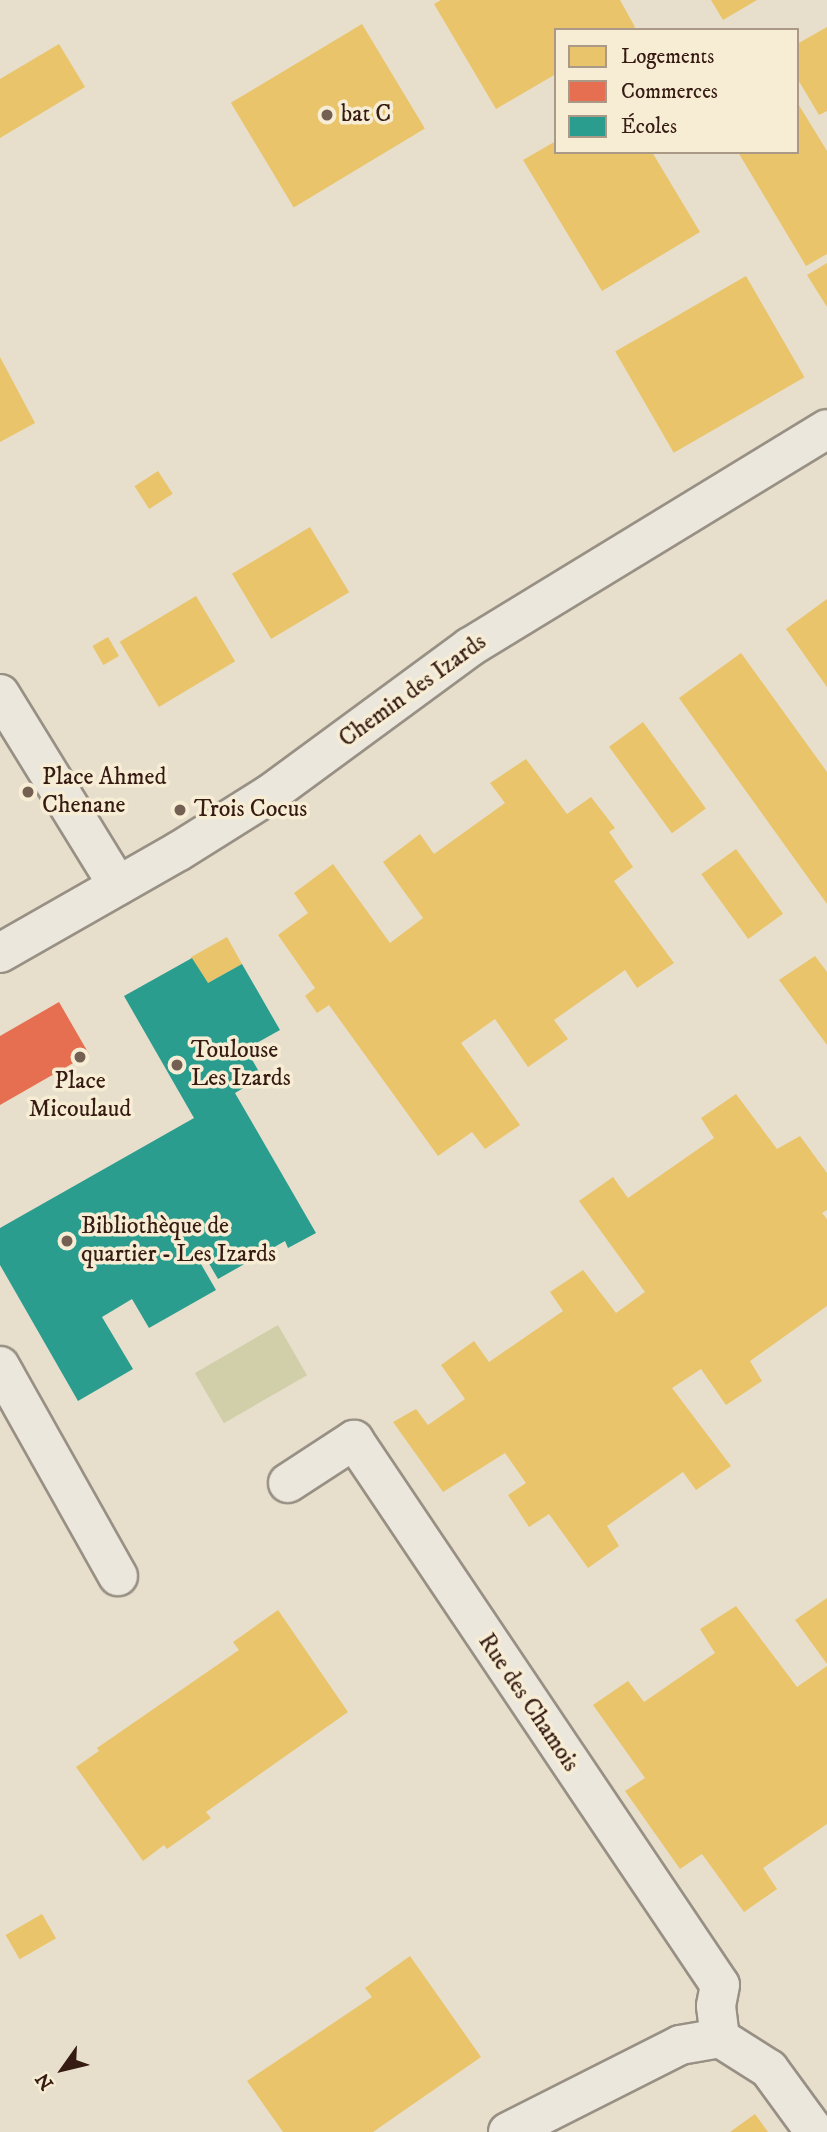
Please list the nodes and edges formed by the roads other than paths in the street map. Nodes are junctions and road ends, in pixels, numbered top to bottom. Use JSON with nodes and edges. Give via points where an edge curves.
{"nodes":[{"id":1,"x":827,"y":429,"type":"edge"},
{"id":2,"x":0,"y":694,"type":"edge"},
{"id":3,"x":118,"y":886,"type":"junction"},
{"id":4,"x":0,"y":953,"type":"edge"},
{"id":5,"x":0,"y":1366,"type":"edge"},
{"id":6,"x":288,"y":1483,"type":"dead end"},
{"id":7,"x":118,"y":1576,"type":"dead end"},
{"id":8,"x":720,"y":2038,"type":"junction"},
{"id":9,"x":509,"y":2132,"type":"edge"},
{"id":10,"x":815,"y":2132,"type":"edge"}],
"edges":[{"from":1,"to":3,"type":"street","name":"Chemin des Izards","via":[[470,647],[270,794]]},
{"from":2,"to":3,"type":"street"},
{"from":3,"to":4,"type":"street","name":"Chemin des Izards"},
{"from":5,"to":7,"type":"street"},
{"from":6,"to":8,"type":"street","name":"Rue des Chamois","via":[[354,1440],[719,1985]]},
{"from":8,"to":9,"type":"street","via":[[680,2045]]},
{"from":8,"to":10,"type":"street","via":[[769,2069]]}]}
